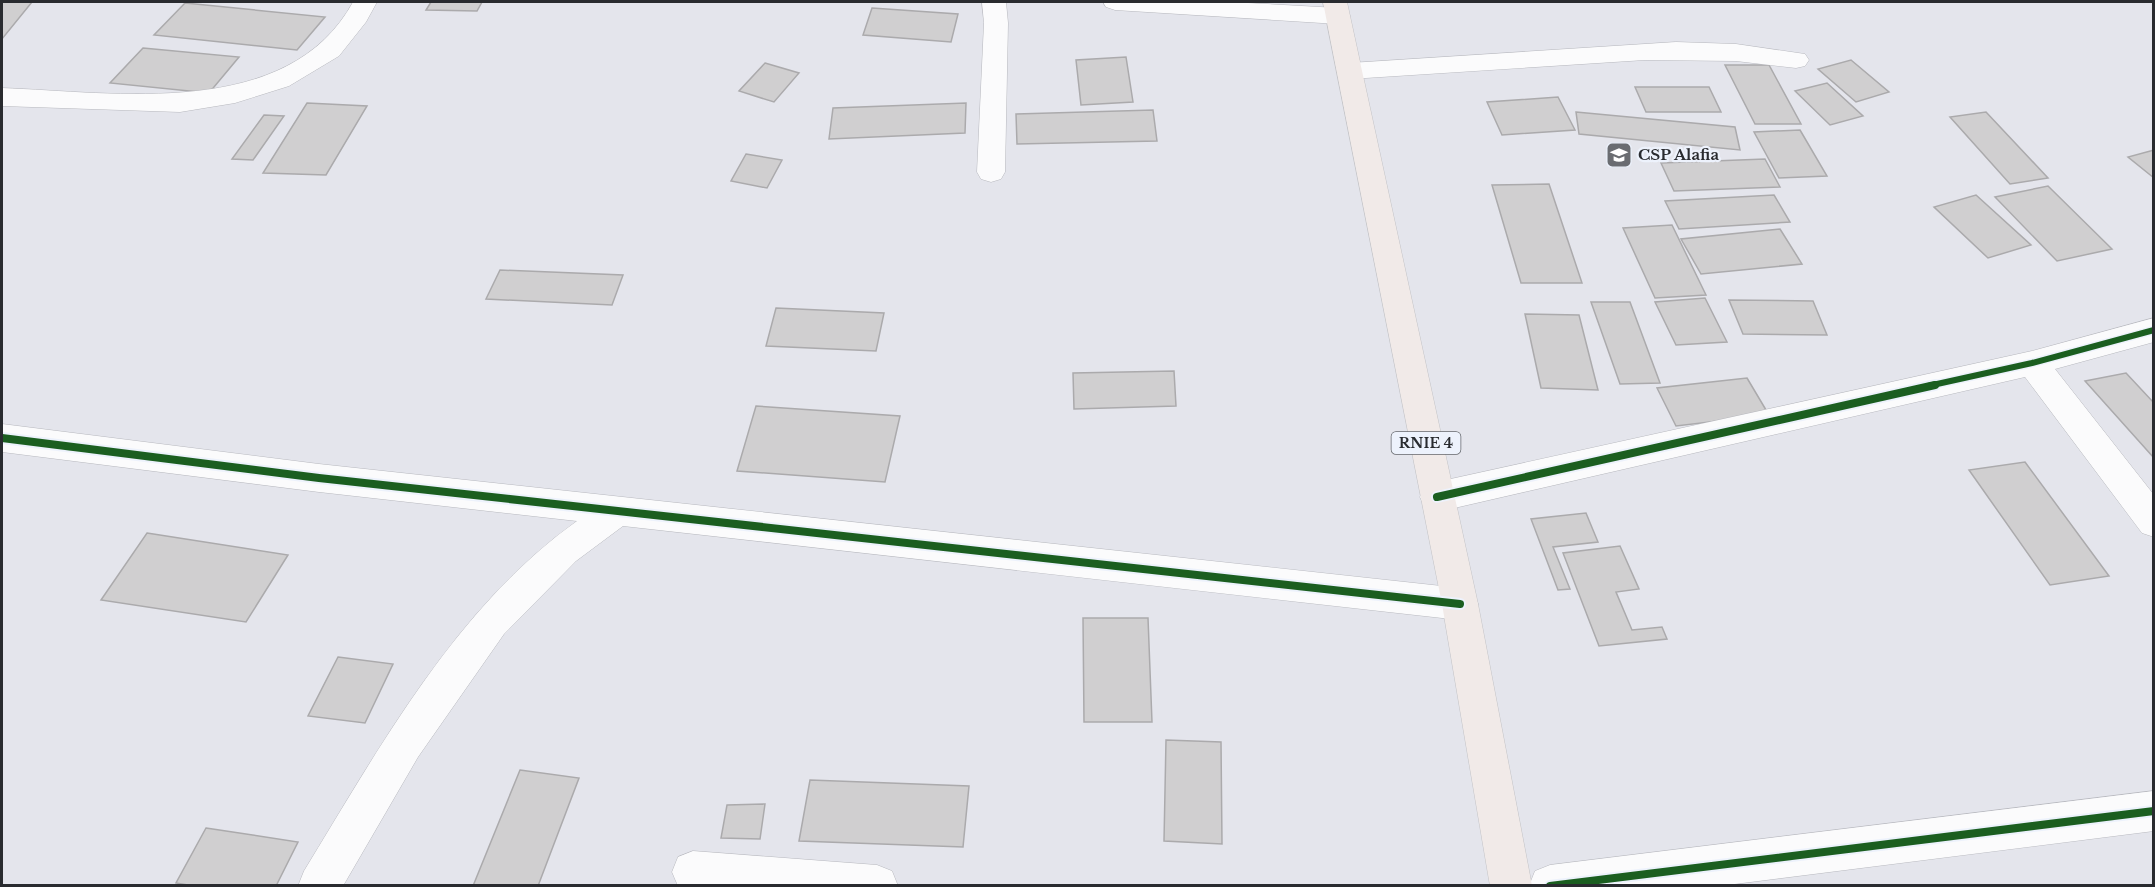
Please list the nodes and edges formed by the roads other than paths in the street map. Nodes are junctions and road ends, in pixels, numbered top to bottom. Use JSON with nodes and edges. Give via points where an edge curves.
{"nodes":[{"id":1,"x":365,"y":2,"type":"edge"},
{"id":2,"x":994,"y":2,"type":"edge"},
{"id":3,"x":1115,"y":2,"type":"edge"},
{"id":4,"x":1337,"y":9,"type":"edge"},
{"id":5,"x":1796,"y":60,"type":"dead end"},
{"id":6,"x":1350,"y":71,"type":"junction"},
{"id":7,"x":2,"y":97,"type":"edge"},
{"id":8,"x":992,"y":172,"type":"dead end"},
{"id":9,"x":2154,"y":330,"type":"edge"},
{"id":10,"x":2032,"y":363,"type":"junction"},
{"id":11,"x":2,"y":438,"type":"edge"},
{"id":12,"x":1437,"y":497,"type":"junction"},
{"id":13,"x":618,"y":511,"type":"junction"},
{"id":14,"x":2154,"y":522,"type":"edge"},
{"id":15,"x":1460,"y":604,"type":"junction"},
{"id":16,"x":2154,"y":811,"type":"edge"},
{"id":17,"x":693,"y":872,"type":"dead end"},
{"id":18,"x":319,"y":885,"type":"edge"},
{"id":19,"x":877,"y":885,"type":"edge"},
{"id":20,"x":1511,"y":885,"type":"edge"},
{"id":21,"x":1550,"y":885,"type":"edge"}],
"edges":[{"from":1,"to":7,"type":"street","via":[[330,50],[280,80],[226,97],[180,103]]},
{"from":2,"to":8,"type":"street"},
{"from":3,"to":4,"type":"street"},
{"from":4,"to":6,"type":"main road","number":"RNIE 4"},
{"from":5,"to":6,"type":"street","via":[[1712,50],[1636,51]]},
{"from":6,"to":12,"type":"main road","number":"RNIE 4"},
{"from":9,"to":10,"type":"street"},
{"from":10,"to":12,"type":"street"},
{"from":10,"to":14,"type":"street"},
{"from":11,"to":13,"type":"street"},
{"from":12,"to":15,"type":"main road","number":"RNIE 4"},
{"from":13,"to":15,"type":"street"},
{"from":13,"to":18,"type":"street","via":[[564,550],[491,622],[404,744]]},
{"from":15,"to":20,"type":"main road","number":"RNIE 4"},
{"from":16,"to":21,"type":"street"},
{"from":17,"to":19,"type":"street"}]}
